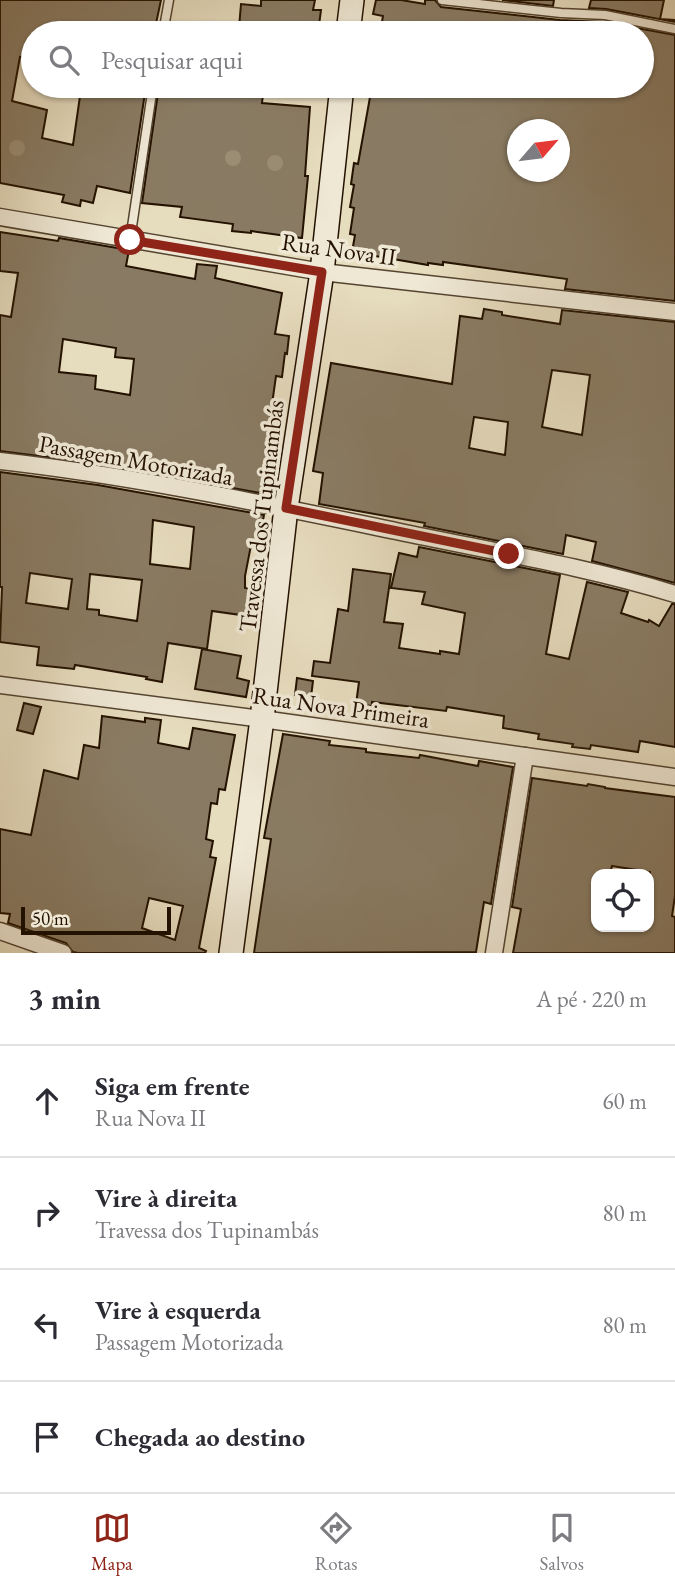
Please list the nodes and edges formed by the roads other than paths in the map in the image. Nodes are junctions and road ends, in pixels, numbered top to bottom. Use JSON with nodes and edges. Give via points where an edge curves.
{"nodes":[{"id":1,"x":169,"y":0,"type":"edge"},
{"id":2,"x":352,"y":0,"type":"edge"},
{"id":3,"x":442,"y":0,"type":"edge"},
{"id":4,"x":165,"y":21,"type":"edge"},
{"id":5,"x":349,"y":21,"type":"edge"},
{"id":6,"x":635,"y":21,"type":"edge"},
{"id":7,"x":654,"y":25,"type":"edge"},
{"id":8,"x":675,"y":29,"type":"edge"},
{"id":9,"x":151,"y":98,"type":"edge"},
{"id":10,"x":341,"y":98,"type":"edge"},
{"id":11,"x":0,"y":217,"type":"edge"},
{"id":12,"x":130,"y":240,"type":"junction"},
{"id":13,"x":322,"y":272,"type":"junction"},
{"id":14,"x":675,"y":312,"type":"edge"},
{"id":15,"x":0,"y":461,"type":"edge"},
{"id":16,"x":286,"y":508,"type":"junction"},
{"id":17,"x":675,"y":594,"type":"edge"},
{"id":18,"x":0,"y":685,"type":"edge"},
{"id":19,"x":262,"y":719,"type":"junction"},
{"id":20,"x":525,"y":757,"type":"junction"},
{"id":21,"x":675,"y":777,"type":"edge"},
{"id":22,"x":0,"y":931,"type":"edge"},
{"id":23,"x":63,"y":953,"type":"edge"},
{"id":24,"x":231,"y":953,"type":"edge"},
{"id":25,"x":494,"y":953,"type":"edge"}],
"edges":[{"from":1,"to":4,"type":"lane"},
{"from":2,"to":5,"type":"street"},
{"from":3,"to":6,"type":"lane"},
{"from":7,"to":8,"type":"lane"},
{"from":9,"to":12,"type":"lane"},
{"from":10,"to":13,"type":"street","name":"Travessa dos Tupinambás"},
{"from":11,"to":12,"type":"street","name":"Rua Nova II"},
{"from":12,"to":13,"type":"street","name":"Rua Nova II"},
{"from":13,"to":14,"type":"street","name":"Rua Nova II"},
{"from":13,"to":16,"type":"street","name":"Travessa dos Tupinambás"},
{"from":15,"to":16,"type":"street","name":"Passagem Motorizada"},
{"from":16,"to":17,"type":"street","name":"Passagem Motorizada","via":[[612,575]]},
{"from":16,"to":19,"type":"street","name":"Travessa dos Tupinambás"},
{"from":18,"to":19,"type":"street","name":"Rua Nova Primeira"},
{"from":19,"to":20,"type":"street","name":"Rua Nova Primeira"},
{"from":19,"to":24,"type":"street","name":"Travessa dos Tupinambás"},
{"from":20,"to":21,"type":"street","name":"Rua Nova Primeira"},
{"from":20,"to":25,"type":"street"},
{"from":22,"to":23,"type":"street"}]}
